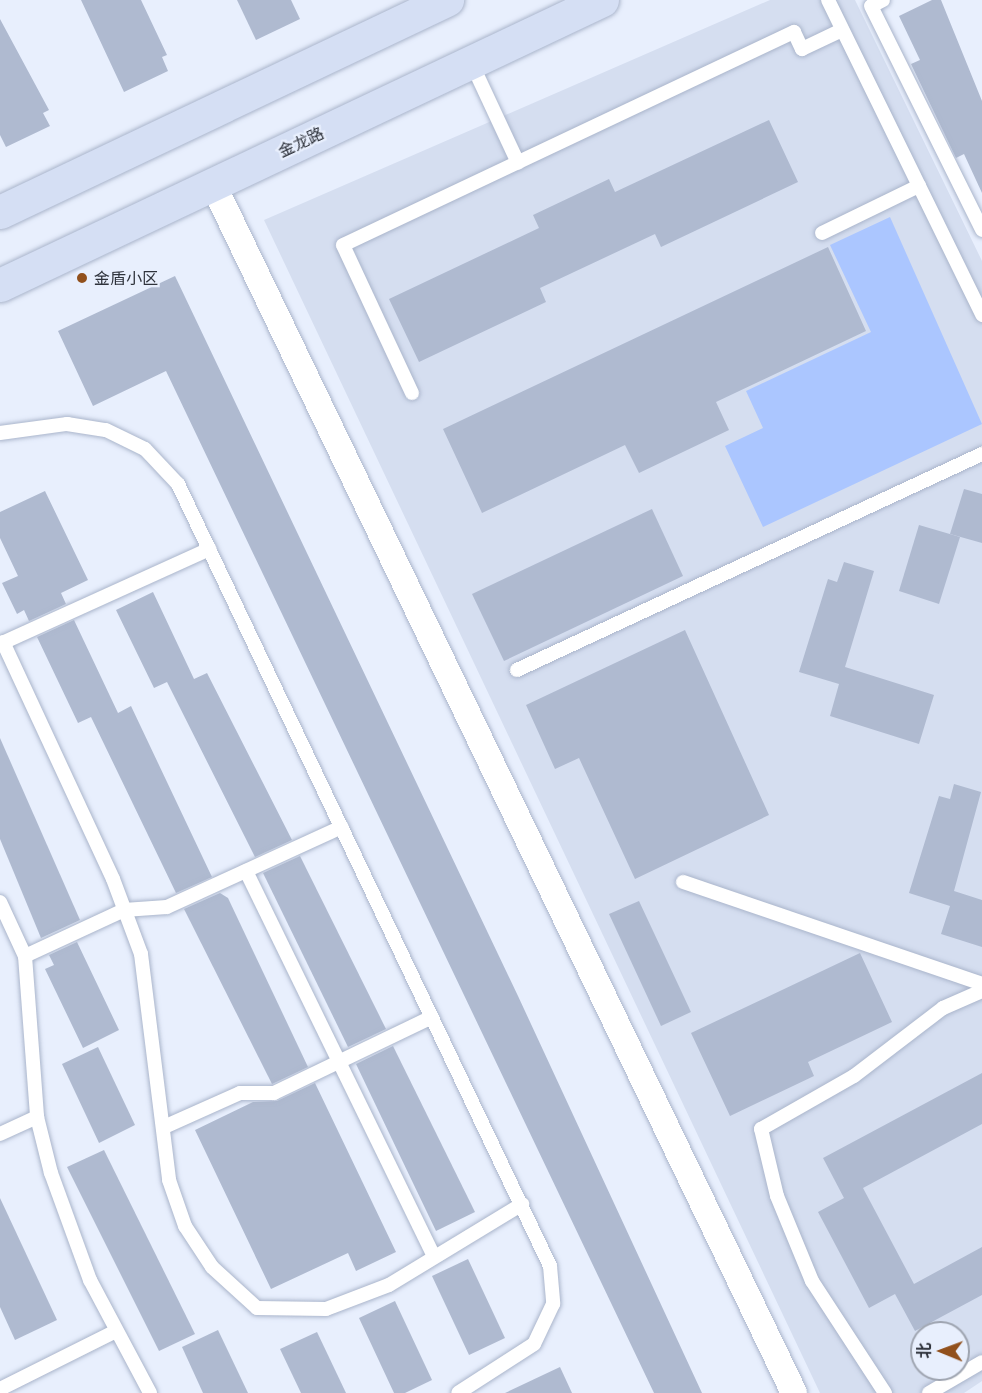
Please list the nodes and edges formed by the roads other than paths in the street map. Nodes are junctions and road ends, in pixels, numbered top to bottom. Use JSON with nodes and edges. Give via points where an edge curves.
{"nodes":[{"id":1,"x":447,"y":0,"type":"edge"},
{"id":2,"x":602,"y":0,"type":"edge"},
{"id":3,"x":828,"y":0,"type":"edge"},
{"id":4,"x":883,"y":0,"type":"edge"},
{"id":5,"x":842,"y":30,"type":"junction"},
{"id":6,"x":471,"y":62,"type":"junction"},
{"id":7,"x":518,"y":163,"type":"junction"},
{"id":8,"x":213,"y":184,"type":"junction"},
{"id":9,"x":919,"y":186,"type":"junction"},
{"id":10,"x":0,"y":212,"type":"edge"},
{"id":11,"x":982,"y":228,"type":"edge"},
{"id":12,"x":822,"y":233,"type":"dead end"},
{"id":13,"x":0,"y":285,"type":"edge"},
{"id":14,"x":982,"y":315,"type":"edge"},
{"id":15,"x":412,"y":393,"type":"dead end"},
{"id":16,"x":0,"y":433,"type":"edge"},
{"id":17,"x":982,"y":454,"type":"edge"},
{"id":18,"x":209,"y":549,"type":"junction"},
{"id":19,"x":2,"y":643,"type":"edge"},
{"id":20,"x":517,"y":670,"type":"dead end"},
{"id":21,"x":342,"y":827,"type":"junction"},
{"id":22,"x":246,"y":871,"type":"junction"},
{"id":23,"x":683,"y":882,"type":"dead end"},
{"id":24,"x":0,"y":902,"type":"edge"},
{"id":25,"x":124,"y":910,"type":"junction"},
{"id":26,"x":25,"y":956,"type":"junction"},
{"id":27,"x":982,"y":984,"type":"edge"},
{"id":28,"x":982,"y":991,"type":"edge"},
{"id":29,"x":432,"y":1017,"type":"junction"},
{"id":30,"x":339,"y":1062,"type":"junction"},
{"id":31,"x":37,"y":1117,"type":"junction"},
{"id":32,"x":164,"y":1127,"type":"junction"},
{"id":33,"x":0,"y":1134,"type":"edge"},
{"id":34,"x":522,"y":1204,"type":"junction"},
{"id":35,"x":434,"y":1256,"type":"junction"},
{"id":36,"x":114,"y":1332,"type":"junction"},
{"id":37,"x":982,"y":1362,"type":"edge"},
{"id":38,"x":0,"y":1389,"type":"edge"},
{"id":39,"x":150,"y":1393,"type":"edge"},
{"id":40,"x":459,"y":1393,"type":"edge"},
{"id":41,"x":794,"y":1393,"type":"edge"},
{"id":42,"x":885,"y":1393,"type":"edge"},
{"id":43,"x":929,"y":1393,"type":"edge"}],
"edges":[{"from":1,"to":10,"type":"main road"},
{"from":2,"to":6,"type":"main road","name":"金龙路"},
{"from":3,"to":5,"type":"lane"},
{"from":4,"to":11,"type":"lane","via":[[871,6]]},
{"from":5,"to":7,"type":"lane","via":[[802,49],[794,32]]},
{"from":5,"to":9,"type":"lane"},
{"from":6,"to":7,"type":"lane"},
{"from":6,"to":8,"type":"main road","name":"金龙路"},
{"from":7,"to":15,"type":"lane","via":[[343,246]]},
{"from":8,"to":13,"type":"main road","name":"金龙路"},
{"from":8,"to":41,"type":"street"},
{"from":9,"to":12,"type":"lane"},
{"from":9,"to":14,"type":"lane"},
{"from":16,"to":18,"type":"lane","via":[[67,424],[124,436],[145,449],[178,484]]},
{"from":17,"to":20,"type":"lane"},
{"from":18,"to":19,"type":"lane"},
{"from":18,"to":21,"type":"lane"},
{"from":19,"to":25,"type":"lane"},
{"from":21,"to":22,"type":"lane"},
{"from":21,"to":29,"type":"lane"},
{"from":22,"to":25,"type":"lane","via":[[167,907]]},
{"from":22,"to":30,"type":"lane"},
{"from":23,"to":27,"type":"lane"},
{"from":24,"to":26,"type":"lane"},
{"from":25,"to":26,"type":"lane"},
{"from":25,"to":32,"type":"lane","via":[[141,954]]},
{"from":26,"to":31,"type":"lane"},
{"from":28,"to":42,"type":"lane","via":[[943,1008],[854,1076],[761,1129],[777,1196],[812,1281]]},
{"from":29,"to":30,"type":"lane"},
{"from":29,"to":34,"type":"lane"},
{"from":30,"to":32,"type":"lane","via":[[274,1093],[240,1093]]},
{"from":30,"to":35,"type":"lane"},
{"from":31,"to":33,"type":"lane"},
{"from":31,"to":36,"type":"lane","via":[[68,1227]]},
{"from":32,"to":35,"type":"lane","via":[[169,1180],[185,1226],[212,1267],[257,1308],[305,1311],[346,1304]]},
{"from":34,"to":35,"type":"lane"},
{"from":34,"to":40,"type":"lane","via":[[550,1266],[549,1318],[524,1355]]},
{"from":36,"to":38,"type":"lane"},
{"from":36,"to":39,"type":"lane"},
{"from":37,"to":43,"type":"lane"}]}
